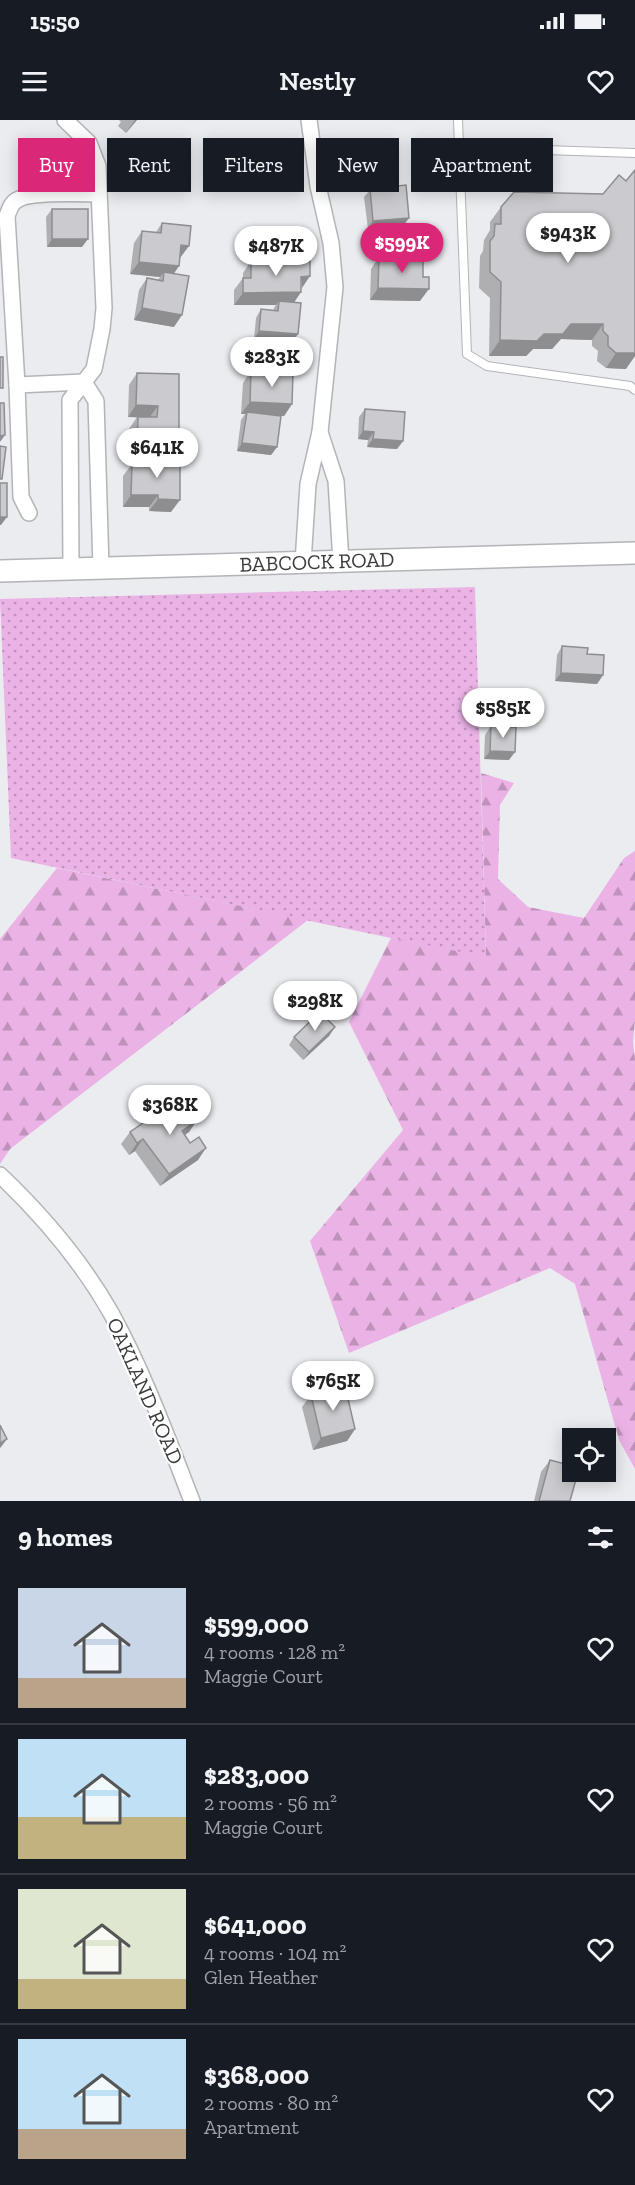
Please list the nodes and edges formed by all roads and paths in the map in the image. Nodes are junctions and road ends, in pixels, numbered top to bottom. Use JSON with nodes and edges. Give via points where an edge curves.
{"nodes":[{"id":1,"x":65,"y":120,"type":"edge"},
{"id":2,"x":309,"y":120,"type":"edge"},
{"id":3,"x":458,"y":120,"type":"edge"},
{"id":4,"x":459,"y":138,"type":"edge"},
{"id":5,"x":553,"y":150,"type":"edge"},
{"id":6,"x":635,"y":153,"type":"edge"},
{"id":7,"x":461,"y":192,"type":"edge"},
{"id":8,"x":99,"y":194,"type":"junction"},
{"id":9,"x":84,"y":382,"type":"junction"},
{"id":10,"x":17,"y":385,"type":"junction"},
{"id":11,"x":635,"y":390,"type":"edge"},
{"id":12,"x":320,"y":432,"type":"junction"},
{"id":13,"x":29,"y":513,"type":"dead end"},
{"id":14,"x":635,"y":553,"type":"edge"},
{"id":15,"x":341,"y":562,"type":"junction"},
{"id":16,"x":303,"y":563,"type":"junction"},
{"id":17,"x":101,"y":568,"type":"junction"},
{"id":18,"x":71,"y":569,"type":"junction"},
{"id":19,"x":0,"y":571,"type":"edge"},
{"id":20,"x":0,"y":1175,"type":"edge"},
{"id":21,"x":192,"y":1501,"type":"edge"}],
"edges":[{"from":1,"to":8,"type":"street","via":[[90,143],[98,166]]},
{"from":2,"to":12,"type":"street","via":[[335,287]]},
{"from":3,"to":4,"type":"lane"},
{"from":5,"to":6,"type":"lane"},
{"from":7,"to":11,"type":"lane","via":[[467,354],[487,366],[630,386]]},
{"from":8,"to":9,"type":"street","via":[[104,308],[93,369]]},
{"from":8,"to":10,"type":"street","via":[[40,195],[17,199],[11,206],[7,216]]},
{"from":9,"to":10,"type":"street"},
{"from":9,"to":17,"type":"street","via":[[96,401]]},
{"from":9,"to":18,"type":"street","via":[[70,400]]},
{"from":10,"to":13,"type":"street","via":[[21,497]]},
{"from":12,"to":15,"type":"street","via":[[336,481]]},
{"from":12,"to":16,"type":"street","via":[[308,484]]},
{"from":14,"to":15,"type":"main road","name":"BABCOCK ROAD"},
{"from":15,"to":16,"type":"main road","name":"BABCOCK ROAD"},
{"from":16,"to":17,"type":"main road","name":"BABCOCK ROAD"},
{"from":17,"to":18,"type":"main road","name":"BABCOCK ROAD"},
{"from":18,"to":19,"type":"main road","name":"BABCOCK ROAD"},
{"from":20,"to":21,"type":"street","name":"OAKLAND ROAD","via":[[27,1200],[75,1259],[110,1312],[152,1398]]}]}
